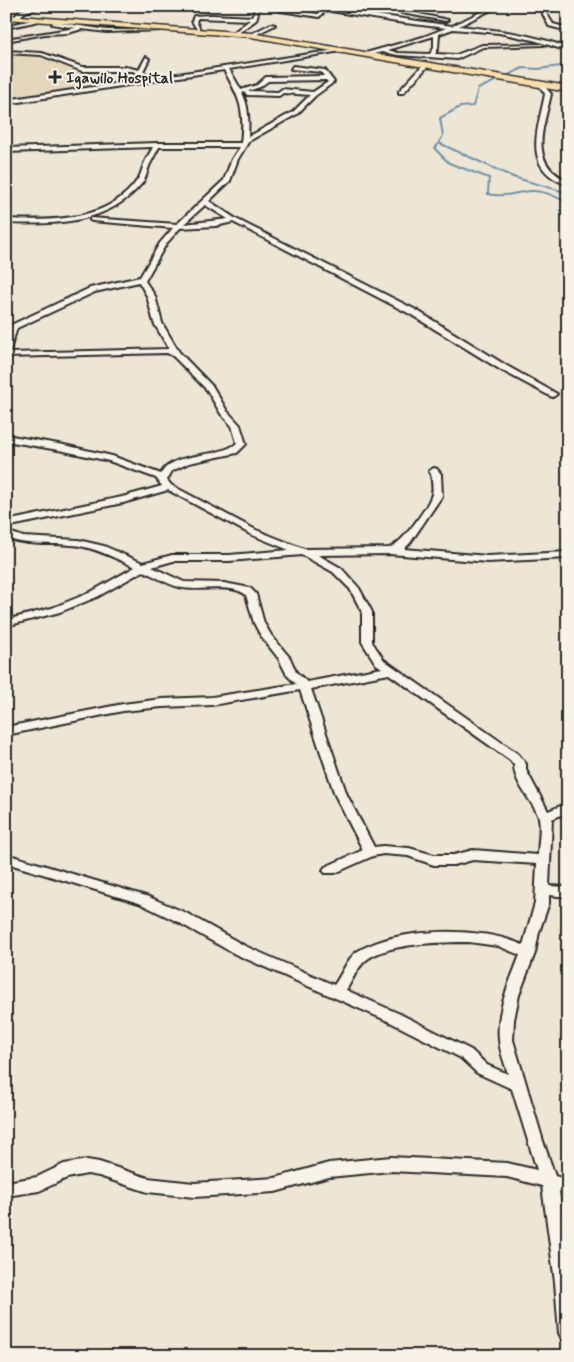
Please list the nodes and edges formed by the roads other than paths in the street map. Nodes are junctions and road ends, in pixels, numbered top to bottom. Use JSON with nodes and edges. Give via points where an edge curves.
{"nodes":[{"id":1,"x":41,"y":6,"type":"edge"},
{"id":2,"x":258,"y":6,"type":"edge"},
{"id":3,"x":284,"y":6,"type":"edge"},
{"id":4,"x":303,"y":6,"type":"edge"},
{"id":5,"x":404,"y":6,"type":"edge"},
{"id":6,"x":497,"y":6,"type":"edge"},
{"id":7,"x":536,"y":6,"type":"edge"},
{"id":8,"x":326,"y":9,"type":"edge"},
{"id":9,"x":212,"y":10,"type":"dead end"},
{"id":10,"x":213,"y":16,"type":"junction"},
{"id":11,"x":11,"y":17,"type":"edge"},
{"id":12,"x":254,"y":18,"type":"junction"},
{"id":13,"x":37,"y":20,"type":"junction"},
{"id":14,"x":56,"y":22,"type":"junction"},
{"id":15,"x":461,"y":24,"type":"junction"},
{"id":16,"x":273,"y":25,"type":"dead end"},
{"id":17,"x":6,"y":27,"type":"edge"},
{"id":18,"x":454,"y":27,"type":"junction"},
{"id":19,"x":83,"y":28,"type":"junction"},
{"id":20,"x":43,"y":30,"type":"dead end"},
{"id":21,"x":198,"y":30,"type":"junction"},
{"id":22,"x":568,"y":30,"type":"edge"},
{"id":23,"x":107,"y":31,"type":"junction"},
{"id":24,"x":437,"y":33,"type":"junction"},
{"id":25,"x":235,"y":34,"type":"junction"},
{"id":26,"x":252,"y":35,"type":"junction"},
{"id":27,"x":100,"y":37,"type":"dead end"},
{"id":28,"x":6,"y":40,"type":"edge"},
{"id":29,"x":560,"y":46,"type":"junction"},
{"id":30,"x":503,"y":49,"type":"dead end"},
{"id":31,"x":341,"y":50,"type":"junction"},
{"id":32,"x":382,"y":50,"type":"junction"},
{"id":33,"x":568,"y":50,"type":"edge"},
{"id":34,"x":6,"y":52,"type":"edge"},
{"id":35,"x":468,"y":52,"type":"junction"},
{"id":36,"x":368,"y":54,"type":"junction"},
{"id":37,"x":431,"y":56,"type":"junction"},
{"id":38,"x":146,"y":59,"type":"dead end"},
{"id":39,"x":426,"y":65,"type":"junction"},
{"id":40,"x":292,"y":68,"type":"dead end"},
{"id":41,"x":226,"y":69,"type":"junction"},
{"id":42,"x":140,"y":72,"type":"junction"},
{"id":43,"x":326,"y":78,"type":"junction"},
{"id":44,"x":149,"y":79,"type":"junction"},
{"id":45,"x":542,"y":85,"type":"junction"},
{"id":46,"x":568,"y":90,"type":"edge"},
{"id":47,"x":401,"y":92,"type":"dead end"},
{"id":48,"x":241,"y":93,"type":"junction"},
{"id":49,"x":316,"y":94,"type":"junction"},
{"id":50,"x":6,"y":102,"type":"edge"},
{"id":51,"x":244,"y":145,"type":"junction"},
{"id":52,"x":157,"y":146,"type":"junction"},
{"id":53,"x":6,"y":150,"type":"edge"},
{"id":54,"x":568,"y":184,"type":"edge"},
{"id":55,"x":205,"y":202,"type":"junction"},
{"id":56,"x":86,"y":218,"type":"junction"},
{"id":57,"x":234,"y":220,"type":"junction"},
{"id":58,"x":6,"y":221,"type":"edge"},
{"id":59,"x":178,"y":226,"type":"junction"},
{"id":60,"x":140,"y":280,"type":"junction"},
{"id":61,"x":18,"y":314,"type":"dead end"},
{"id":62,"x":14,"y":327,"type":"junction"},
{"id":63,"x":175,"y":352,"type":"junction"},
{"id":64,"x":6,"y":353,"type":"edge"},
{"id":65,"x":553,"y":394,"type":"dead end"},
{"id":66,"x":6,"y":438,"type":"edge"},
{"id":67,"x":434,"y":471,"type":"dead end"},
{"id":68,"x":166,"y":483,"type":"junction"},
{"id":69,"x":6,"y":524,"type":"edge"},
{"id":70,"x":6,"y":534,"type":"edge"},
{"id":71,"x":390,"y":551,"type":"junction"},
{"id":72,"x":303,"y":552,"type":"junction"},
{"id":73,"x":568,"y":555,"type":"edge"},
{"id":74,"x":142,"y":567,"type":"junction"},
{"id":75,"x":6,"y":623,"type":"edge"},
{"id":76,"x":390,"y":670,"type":"junction"},
{"id":77,"x":304,"y":686,"type":"junction"},
{"id":78,"x":6,"y":731,"type":"edge"},
{"id":79,"x":568,"y":807,"type":"edge"},
{"id":80,"x":546,"y":817,"type":"junction"},
{"id":81,"x":370,"y":852,"type":"junction"},
{"id":82,"x":6,"y":858,"type":"edge"},
{"id":83,"x":543,"y":860,"type":"junction"},
{"id":84,"x":330,"y":870,"type":"dead end"},
{"id":85,"x":542,"y":890,"type":"junction"},
{"id":86,"x":568,"y":892,"type":"edge"},
{"id":87,"x":528,"y":953,"type":"junction"},
{"id":88,"x":336,"y":992,"type":"junction"},
{"id":89,"x":519,"y":1085,"type":"junction"},
{"id":90,"x":549,"y":1181,"type":"junction"},
{"id":91,"x":568,"y":1187,"type":"edge"},
{"id":92,"x":6,"y":1190,"type":"edge"},
{"id":93,"x":563,"y":1236,"type":"edge"},
{"id":94,"x":568,"y":1333,"type":"edge"}],
"edges":[{"from":1,"to":11,"type":"street"},
{"from":2,"to":12,"type":"street"},
{"from":3,"to":8,"type":"street","via":[[281,9],[314,16],[319,16]]},
{"from":4,"to":8,"type":"street"},
{"from":5,"to":15,"type":"street","via":[[401,10],[404,12]]},
{"from":6,"to":15,"type":"street"},
{"from":7,"to":22,"type":"street","via":[[547,15],[551,25]]},
{"from":8,"to":18,"type":"street"},
{"from":9,"to":10,"type":"street"},
{"from":10,"to":12,"type":"street"},
{"from":10,"to":21,"type":"street","via":[[194,18]]},
{"from":11,"to":13,"type":"highway"},
{"from":12,"to":25,"type":"street"},
{"from":13,"to":14,"type":"highway"},
{"from":13,"to":17,"type":"street"},
{"from":14,"to":19,"type":"street"},
{"from":14,"to":20,"type":"street"},
{"from":14,"to":21,"type":"highway"},
{"from":15,"to":18,"type":"street"},
{"from":16,"to":26,"type":"street"},
{"from":18,"to":24,"type":"street"},
{"from":18,"to":29,"type":"street","via":[[512,34]]},
{"from":19,"to":23,"type":"street"},
{"from":19,"to":28,"type":"street"},
{"from":21,"to":25,"type":"highway"},
{"from":23,"to":25,"type":"street","via":[[146,29]]},
{"from":23,"to":27,"type":"street"},
{"from":24,"to":32,"type":"street"},
{"from":24,"to":37,"type":"street","via":[[436,48]]},
{"from":25,"to":26,"type":"highway"},
{"from":26,"to":31,"type":"highway"},
{"from":29,"to":33,"type":"street"},
{"from":29,"to":35,"type":"street","via":[[487,46]]},
{"from":30,"to":35,"type":"street"},
{"from":31,"to":36,"type":"highway"},
{"from":31,"to":41,"type":"street"},
{"from":32,"to":36,"type":"street"},
{"from":32,"to":37,"type":"street"},
{"from":34,"to":42,"type":"street","via":[[41,53],[84,69],[117,67]]},
{"from":35,"to":37,"type":"street","via":[[459,57]]},
{"from":36,"to":39,"type":"highway"},
{"from":38,"to":42,"type":"street"},
{"from":39,"to":45,"type":"highway"},
{"from":39,"to":47,"type":"street"},
{"from":40,"to":43,"type":"street","via":[[323,70]]},
{"from":41,"to":44,"type":"street"},
{"from":41,"to":48,"type":"street"},
{"from":42,"to":44,"type":"street"},
{"from":43,"to":48,"type":"street","via":[[266,79]]},
{"from":43,"to":49,"type":"street","via":[[331,82]]},
{"from":44,"to":50,"type":"street"},
{"from":45,"to":46,"type":"highway"},
{"from":45,"to":54,"type":"street","via":[[548,94],[537,147],[547,172]]},
{"from":48,"to":49,"type":"street","via":[[279,94],[281,91]]},
{"from":48,"to":51,"type":"street","via":[[246,124]]},
{"from":49,"to":51,"type":"street","via":[[298,111],[253,136]]},
{"from":51,"to":52,"type":"street"},
{"from":51,"to":55,"type":"street","via":[[227,181]]},
{"from":52,"to":53,"type":"street"},
{"from":52,"to":56,"type":"street","via":[[143,178],[128,195],[112,207]]},
{"from":55,"to":57,"type":"street"},
{"from":55,"to":59,"type":"street"},
{"from":56,"to":58,"type":"street"},
{"from":56,"to":59,"type":"street"},
{"from":57,"to":59,"type":"street"},
{"from":57,"to":65,"type":"street","via":[[413,312]]},
{"from":59,"to":60,"type":"street","via":[[163,242],[146,276]]},
{"from":60,"to":62,"type":"street","via":[[93,290]]},
{"from":60,"to":63,"type":"street","via":[[151,296],[158,323]]},
{"from":61,"to":62,"type":"street"},
{"from":62,"to":64,"type":"street"},
{"from":63,"to":64,"type":"street"},
{"from":63,"to":68,"type":"street","via":[[210,389],[236,425],[242,444],[234,451],[186,461],[168,469]]},
{"from":66,"to":68,"type":"street","via":[[112,459],[142,468]]},
{"from":67,"to":71,"type":"street","via":[[437,496],[407,541]]},
{"from":68,"to":69,"type":"street","via":[[123,500]]},
{"from":68,"to":72,"type":"street","via":[[253,532]]},
{"from":70,"to":74,"type":"street","via":[[20,540],[91,545]]},
{"from":71,"to":72,"type":"street"},
{"from":71,"to":73,"type":"street","via":[[473,559]]},
{"from":72,"to":74,"type":"street","via":[[229,558],[172,558]]},
{"from":72,"to":76,"type":"street","via":[[337,570],[354,588],[367,612],[367,642],[375,657]]},
{"from":74,"to":75,"type":"street","via":[[93,595],[56,610]]},
{"from":74,"to":77,"type":"street","via":[[182,585],[246,590],[251,594],[266,636],[284,658],[290,673]]},
{"from":76,"to":77,"type":"street"},
{"from":76,"to":80,"type":"street","via":[[514,757]]},
{"from":77,"to":78,"type":"street","via":[[212,701],[164,703],[61,717]]},
{"from":77,"to":81,"type":"street","via":[[341,796]]},
{"from":79,"to":80,"type":"street"},
{"from":80,"to":83,"type":"street"},
{"from":81,"to":83,"type":"street","via":[[397,850],[434,860],[454,860],[473,855]]},
{"from":81,"to":84,"type":"street"},
{"from":82,"to":88,"type":"street","via":[[144,900],[240,950]]},
{"from":83,"to":85,"type":"street"},
{"from":85,"to":86,"type":"street"},
{"from":85,"to":87,"type":"street","via":[[542,903]]},
{"from":87,"to":88,"type":"street","via":[[500,941],[473,937],[388,945],[362,955]]},
{"from":87,"to":89,"type":"street","via":[[514,988],[507,1020],[506,1040]]},
{"from":88,"to":89,"type":"street","via":[[443,1042],[466,1054],[482,1069]]},
{"from":89,"to":90,"type":"street"},
{"from":90,"to":91,"type":"street"},
{"from":90,"to":92,"type":"street","via":[[507,1170],[391,1164],[330,1170],[275,1185],[172,1190],[93,1167],[71,1169],[39,1184]]},
{"from":90,"to":93,"type":"street"},
{"from":93,"to":94,"type":"street"}]}
